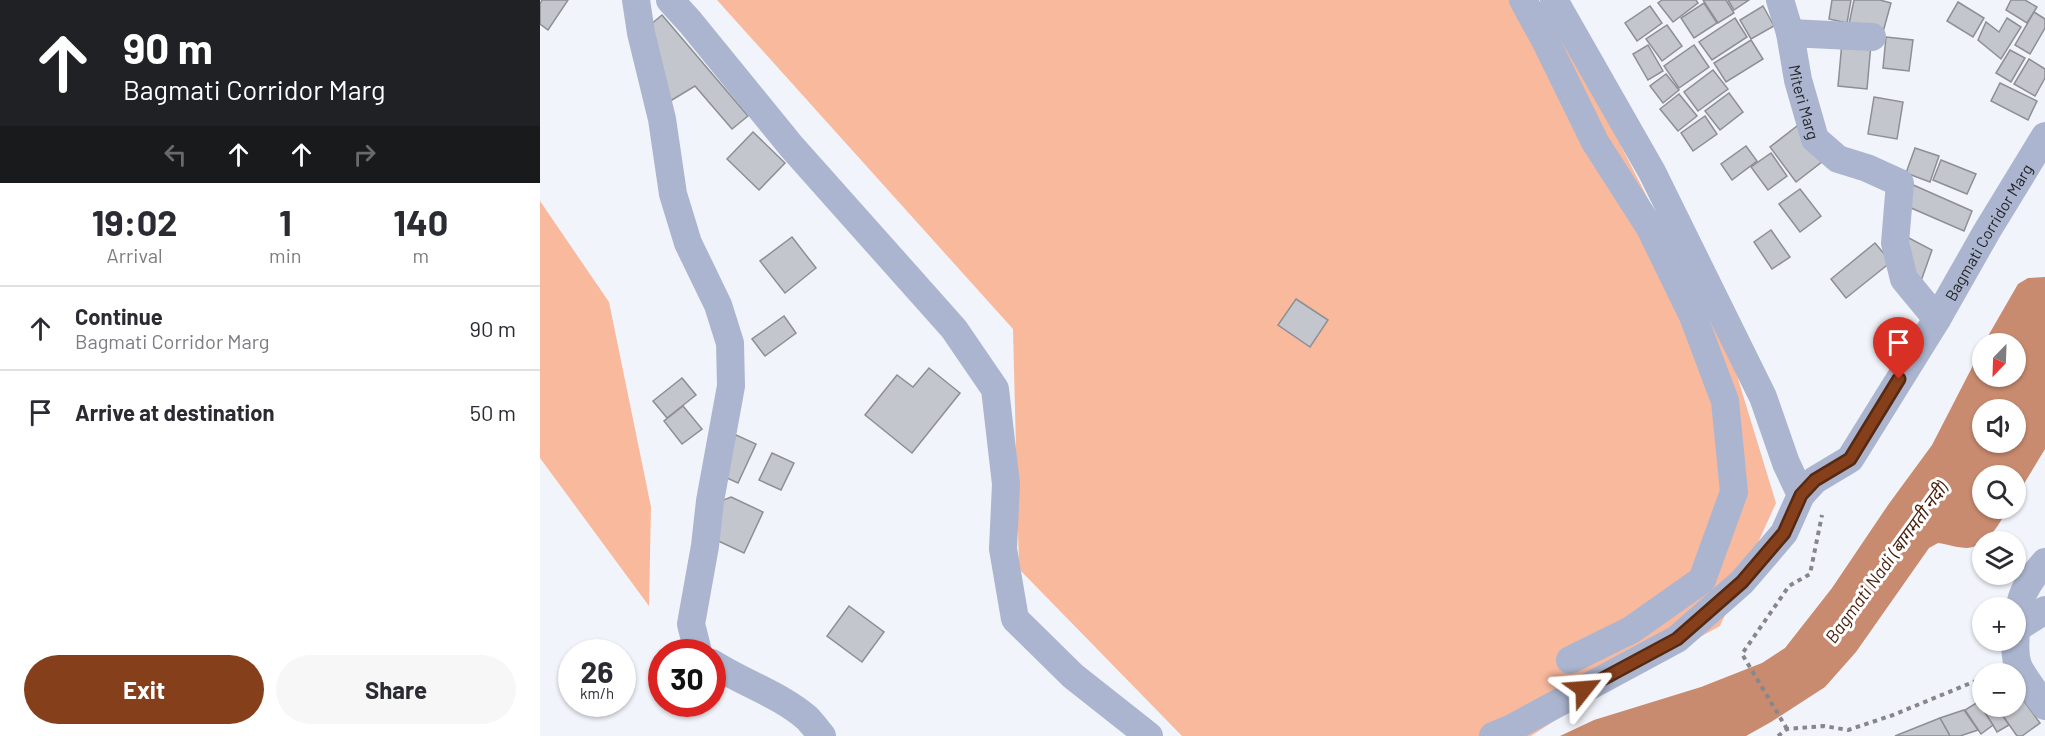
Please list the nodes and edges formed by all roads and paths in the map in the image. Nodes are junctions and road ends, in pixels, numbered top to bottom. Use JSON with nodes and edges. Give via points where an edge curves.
{"nodes":[{"id":1,"x":636,"y":0,"type":"edge"},
{"id":2,"x":670,"y":0,"type":"edge"},
{"id":3,"x":1523,"y":0,"type":"edge"},
{"id":4,"x":1554,"y":0,"type":"edge"},
{"id":5,"x":1780,"y":0,"type":"edge"},
{"id":6,"x":1790,"y":33,"type":"junction"},
{"id":7,"x":1872,"y":37,"type":"dead end"},
{"id":8,"x":2045,"y":136,"type":"edge"},
{"id":9,"x":1937,"y":319,"type":"junction"},
{"id":10,"x":1808,"y":487,"type":"junction"},
{"id":11,"x":2045,"y":561,"type":"edge"},
{"id":12,"x":2022,"y":597,"type":"edge"},
{"id":13,"x":2045,"y":610,"type":"edge"},
{"id":14,"x":2026,"y":622,"type":"edge"},
{"id":15,"x":695,"y":639,"type":"edge"},
{"id":16,"x":2017,"y":651,"type":"edge"},
{"id":17,"x":1570,"y":660,"type":"dead end"},
{"id":18,"x":726,"y":672,"type":"edge"},
{"id":19,"x":1972,"y":683,"type":"edge"},
{"id":20,"x":2045,"y":706,"type":"edge"},
{"id":21,"x":1787,"y":729,"type":"junction"},
{"id":22,"x":822,"y":736,"type":"edge"},
{"id":23,"x":1149,"y":736,"type":"edge"},
{"id":24,"x":1493,"y":736,"type":"edge"},
{"id":25,"x":1778,"y":736,"type":"edge"}],
"edges":[{"from":1,"to":15,"type":"street","via":[[674,194],[688,243],[718,305],[730,343],[731,386],[691,624]]},
{"from":2,"to":23,"type":"street","via":[[954,329],[995,389],[1006,484],[1003,549],[1015,619],[1073,676]]},
{"from":3,"to":17,"type":"street","via":[[1595,142],[1650,228],[1693,316],[1725,401],[1734,492],[1702,580],[1631,630]]},
{"from":4,"to":10,"type":"street","via":[[1652,172],[1758,387],[1786,463]]},
{"from":5,"to":6,"type":"street","name":"Miteri Marg"},
{"from":6,"to":7,"type":"street"},
{"from":6,"to":9,"type":"street","name":"Miteri Marg","via":[[1798,80],[1815,139],[1838,159],[1900,183],[1895,243],[1904,279]]},
{"from":8,"to":9,"type":"street","name":"Bagmati Corridor Marg"},
{"from":9,"to":10,"type":"street","name":"Bagmati Corridor Marg","via":[[1850,459]]},
{"from":10,"to":21,"type":"path","via":[[1822,514],[1810,574],[1789,586],[1742,654]]},
{"from":10,"to":24,"type":"street","via":[[1784,533],[1742,582],[1677,639]]},
{"from":11,"to":12,"type":"street"},
{"from":13,"to":14,"type":"street"},
{"from":16,"to":20,"type":"street","via":[[2017,663]]},
{"from":18,"to":22,"type":"street","via":[[776,696],[808,719]]},
{"from":19,"to":21,"type":"path","via":[[1848,730],[1824,726]]},
{"from":21,"to":25,"type":"path"}]}
